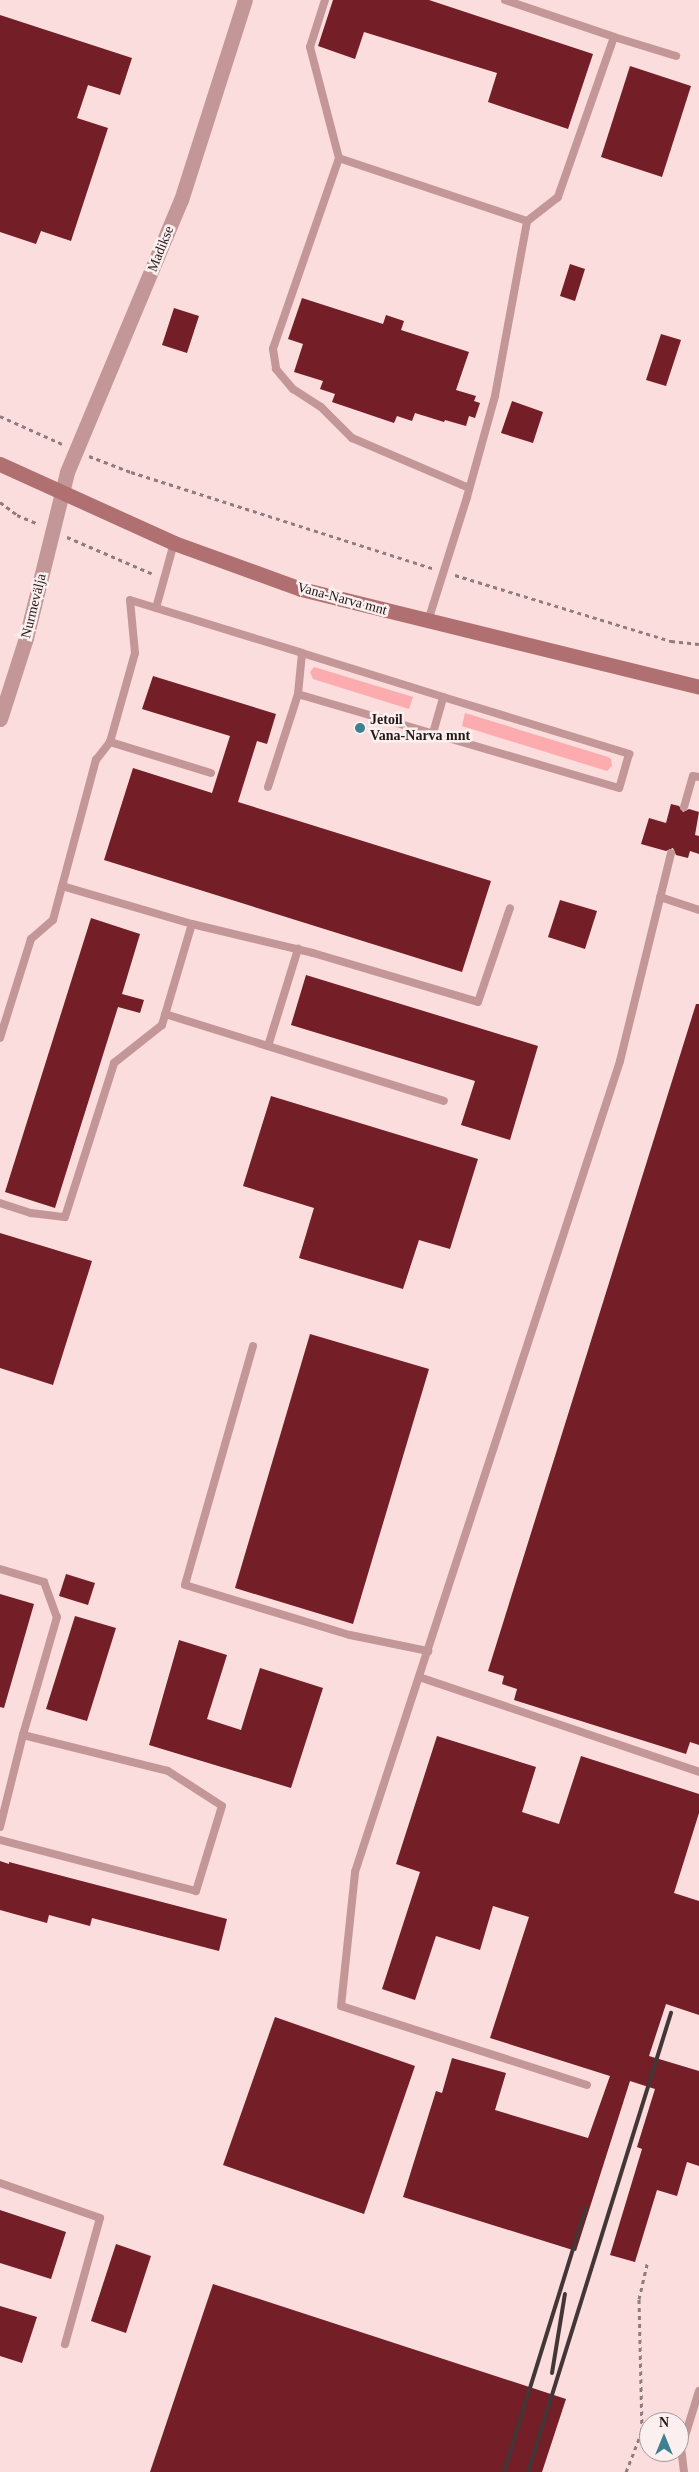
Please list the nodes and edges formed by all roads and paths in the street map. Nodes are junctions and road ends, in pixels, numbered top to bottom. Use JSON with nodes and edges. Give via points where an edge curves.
{"nodes":[{"id":1,"x":245,"y":0,"type":"edge"},
{"id":2,"x":324,"y":0,"type":"edge"},
{"id":3,"x":505,"y":0,"type":"edge"},
{"id":4,"x":614,"y":37,"type":"junction"},
{"id":5,"x":676,"y":56,"type":"dead end"},
{"id":6,"x":339,"y":158,"type":"junction"},
{"id":7,"x":527,"y":221,"type":"junction"},
{"id":8,"x":0,"y":416,"type":"edge"},
{"id":9,"x":76,"y":451,"type":"junction"},
{"id":10,"x":0,"y":464,"type":"edge"},
{"id":11,"x":469,"y":488,"type":"junction"},
{"id":12,"x":62,"y":492,"type":"junction"},
{"id":13,"x":0,"y":502,"type":"edge"},
{"id":14,"x":52,"y":530,"type":"junction"},
{"id":15,"x":174,"y":543,"type":"junction"},
{"id":16,"x":442,"y":571,"type":"junction"},
{"id":17,"x":164,"y":579,"type":"junction"},
{"id":18,"x":156,"y":608,"type":"junction"},
{"id":19,"x":428,"y":621,"type":"junction"},
{"id":20,"x":699,"y":644,"type":"edge"},
{"id":21,"x":302,"y":654,"type":"junction"},
{"id":22,"x":699,"y":687,"type":"edge"},
{"id":23,"x":298,"y":694,"type":"junction"},
{"id":24,"x":443,"y":697,"type":"junction"},
{"id":25,"x":0,"y":719,"type":"edge"},
{"id":26,"x":433,"y":734,"type":"junction"},
{"id":27,"x":110,"y":742,"type":"junction"},
{"id":28,"x":211,"y":773,"type":"dead end"},
{"id":29,"x":699,"y":777,"type":"edge"},
{"id":30,"x":268,"y":787,"type":"dead end"},
{"id":31,"x":684,"y":807,"type":"dead end"},
{"id":32,"x":671,"y":853,"type":"dead end"},
{"id":33,"x":62,"y":886,"type":"junction"},
{"id":34,"x":660,"y":897,"type":"junction"},
{"id":35,"x":510,"y":908,"type":"dead end"},
{"id":36,"x":699,"y":910,"type":"edge"},
{"id":37,"x":192,"y":924,"type":"junction"},
{"id":38,"x":298,"y":949,"type":"junction"},
{"id":39,"x":165,"y":1014,"type":"junction"},
{"id":40,"x":0,"y":1038,"type":"edge"},
{"id":41,"x":268,"y":1046,"type":"junction"},
{"id":42,"x":444,"y":1101,"type":"dead end"},
{"id":43,"x":0,"y":1203,"type":"edge"},
{"id":44,"x":253,"y":1346,"type":"dead end"},
{"id":45,"x":0,"y":1569,"type":"edge"},
{"id":46,"x":428,"y":1651,"type":"junction"},
{"id":47,"x":419,"y":1677,"type":"junction"},
{"id":48,"x":23,"y":1735,"type":"junction"},
{"id":49,"x":699,"y":1772,"type":"edge"},
{"id":50,"x":0,"y":1827,"type":"edge"},
{"id":51,"x":0,"y":1840,"type":"edge"},
{"id":52,"x":587,"y":2085,"type":"dead end"},
{"id":53,"x":0,"y":2183,"type":"edge"},
{"id":54,"x":647,"y":2263,"type":"dead end"},
{"id":55,"x":65,"y":2344,"type":"dead end"},
{"id":56,"x":699,"y":2391,"type":"edge"},
{"id":57,"x":626,"y":2472,"type":"edge"},
{"id":58,"x":684,"y":2472,"type":"edge"}],
"edges":[{"from":1,"to":9,"type":"street","name":"Madikse","via":[[181,200]]},
{"from":2,"to":6,"type":"lane","via":[[310,47]]},
{"from":3,"to":4,"type":"lane"},
{"from":4,"to":5,"type":"lane"},
{"from":4,"to":7,"type":"lane","via":[[558,197]]},
{"from":6,"to":7,"type":"lane"},
{"from":6,"to":11,"type":"lane","via":[[273,349],[276,369],[293,389],[321,407],[352,438]]},
{"from":7,"to":11,"type":"lane","via":[[495,396]]},
{"from":8,"to":9,"type":"path"},
{"from":9,"to":12,"type":"street","name":"Madikse"},
{"from":9,"to":16,"type":"path","via":[[131,472]]},
{"from":10,"to":12,"type":"main road","name":"Vana-Narva mnt"},
{"from":11,"to":16,"type":"lane"},
{"from":12,"to":14,"type":"street","name":"Nurmevälja"},
{"from":12,"to":15,"type":"main road","name":"Vana-Narva mnt"},
{"from":13,"to":14,"type":"path","via":[[18,515]]},
{"from":14,"to":17,"type":"path"},
{"from":14,"to":25,"type":"street","name":"Nurmevälja","via":[[26,638]]},
{"from":15,"to":17,"type":"lane"},
{"from":15,"to":19,"type":"main road","name":"Vana-Narva mnt","via":[[301,589]]},
{"from":16,"to":19,"type":"lane"},
{"from":16,"to":20,"type":"path","via":[[671,641]]},
{"from":17,"to":18,"type":"lane"},
{"from":18,"to":21,"type":"lane"},
{"from":18,"to":27,"type":"lane","via":[[130,600],[135,653]]},
{"from":19,"to":22,"type":"main road","name":"Vana-Narva mnt"},
{"from":21,"to":23,"type":"lane"},
{"from":21,"to":24,"type":"lane"},
{"from":23,"to":26,"type":"lane"},
{"from":23,"to":30,"type":"lane"},
{"from":24,"to":26,"type":"lane"},
{"from":24,"to":26,"type":"lane","via":[[629,754],[618,788]]},
{"from":27,"to":28,"type":"lane"},
{"from":27,"to":33,"type":"lane","via":[[96,760]]},
{"from":29,"to":31,"type":"lane","via":[[693,776]]},
{"from":32,"to":34,"type":"lane"},
{"from":33,"to":37,"type":"lane"},
{"from":33,"to":40,"type":"lane","via":[[53,920],[31,939]]},
{"from":34,"to":36,"type":"lane"},
{"from":34,"to":46,"type":"lane","via":[[620,1061]]},
{"from":35,"to":38,"type":"lane","via":[[478,1002]]},
{"from":37,"to":38,"type":"lane"},
{"from":37,"to":39,"type":"lane"},
{"from":38,"to":41,"type":"lane"},
{"from":39,"to":41,"type":"lane"},
{"from":39,"to":43,"type":"lane","via":[[162,1025],[114,1063],[66,1217],[31,1213]]},
{"from":41,"to":42,"type":"lane"},
{"from":44,"to":46,"type":"lane","via":[[185,1585],[350,1635]]},
{"from":45,"to":48,"type":"lane","via":[[44,1582],[57,1616]]},
{"from":46,"to":47,"type":"lane"},
{"from":47,"to":49,"type":"lane"},
{"from":47,"to":52,"type":"lane","via":[[355,1872],[341,2006]]},
{"from":48,"to":50,"type":"lane"},
{"from":48,"to":51,"type":"lane","via":[[168,1771],[222,1806],[196,1891]]},
{"from":53,"to":55,"type":"lane","via":[[100,2218]]},
{"from":54,"to":57,"type":"path","via":[[639,2299],[642,2431]]},
{"from":56,"to":58,"type":"lane","via":[[681,2448]]}]}
